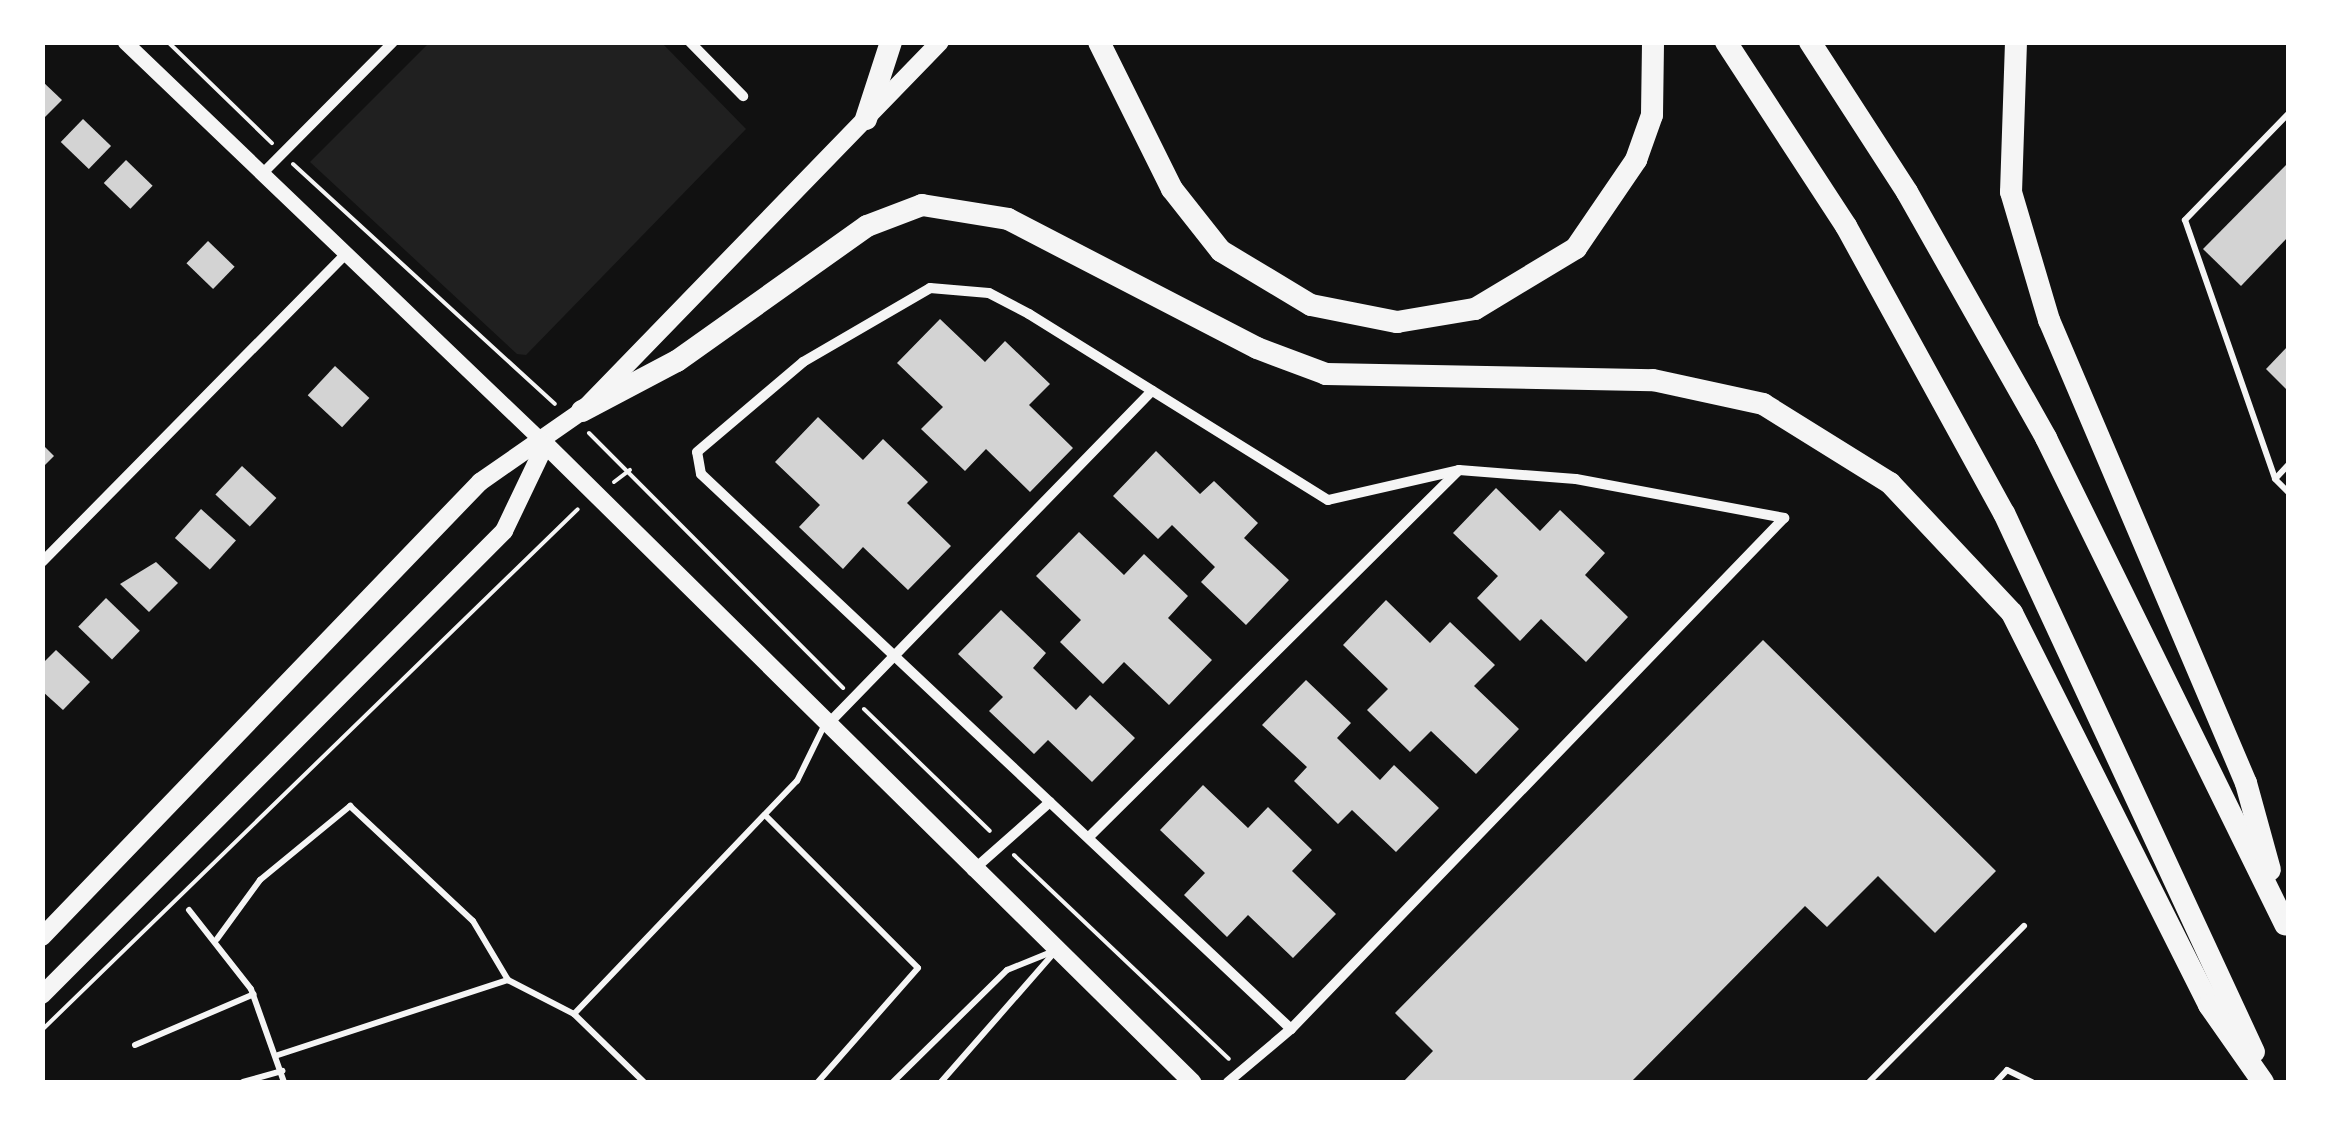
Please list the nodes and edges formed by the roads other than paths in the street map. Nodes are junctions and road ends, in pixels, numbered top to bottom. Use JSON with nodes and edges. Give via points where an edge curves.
{"nodes":[{"id":1,"x":126,"y":42,"type":"edge"},
{"id":2,"x":393,"y":42,"type":"edge"},
{"id":3,"x":690,"y":42,"type":"edge"},
{"id":4,"x":891,"y":42,"type":"edge"},
{"id":5,"x":940,"y":42,"type":"edge"},
{"id":6,"x":1099,"y":42,"type":"edge"},
{"id":7,"x":1653,"y":42,"type":"edge"},
{"id":8,"x":1726,"y":42,"type":"edge"},
{"id":9,"x":1810,"y":42,"type":"edge"},
{"id":10,"x":2016,"y":42,"type":"edge"},
{"id":11,"x":742,"y":96,"type":"dead end"},
{"id":12,"x":2288,"y":114,"type":"edge"},
{"id":13,"x":866,"y":119,"type":"junction"},
{"id":14,"x":262,"y":174,"type":"junction"},
{"id":15,"x":346,"y":254,"type":"junction"},
{"id":16,"x":1152,"y":391,"type":"junction"},
{"id":17,"x":582,"y":411,"type":"junction"},
{"id":18,"x":545,"y":444,"type":"junction"},
{"id":19,"x":2288,"y":464,"type":"edge"},
{"id":20,"x":1459,"y":470,"type":"junction"},
{"id":21,"x":2275,"y":479,"type":"junction"},
{"id":22,"x":2288,"y":492,"type":"edge"},
{"id":23,"x":42,"y":562,"type":"edge"},
{"id":24,"x":898,"y":658,"type":"junction"},
{"id":25,"x":823,"y":728,"type":"junction"},
{"id":26,"x":1050,"y":802,"type":"junction"},
{"id":27,"x":765,"y":815,"type":"junction"},
{"id":28,"x":1091,"y":836,"type":"junction"},
{"id":29,"x":971,"y":872,"type":"junction"},
{"id":30,"x":189,"y":910,"type":"dead end"},
{"id":31,"x":2024,"y":926,"type":"dead end"},
{"id":32,"x":2287,"y":929,"type":"edge"},
{"id":33,"x":42,"y":937,"type":"edge"},
{"id":34,"x":217,"y":939,"type":"junction"},
{"id":35,"x":1056,"y":951,"type":"junction"},
{"id":36,"x":508,"y":980,"type":"junction"},
{"id":37,"x":42,"y":994,"type":"edge"},
{"id":38,"x":254,"y":994,"type":"junction"},
{"id":39,"x":574,"y":1014,"type":"junction"},
{"id":40,"x":1291,"y":1028,"type":"junction"},
{"id":41,"x":135,"y":1045,"type":"dead end"},
{"id":42,"x":278,"y":1055,"type":"junction"},
{"id":43,"x":282,"y":1071,"type":"junction"},
{"id":44,"x":243,"y":1082,"type":"edge"},
{"id":45,"x":284,"y":1082,"type":"edge"},
{"id":46,"x":644,"y":1082,"type":"edge"},
{"id":47,"x":818,"y":1082,"type":"edge"},
{"id":48,"x":893,"y":1082,"type":"edge"},
{"id":49,"x":941,"y":1082,"type":"edge"},
{"id":50,"x":1192,"y":1082,"type":"edge"},
{"id":51,"x":1228,"y":1082,"type":"edge"},
{"id":52,"x":1869,"y":1082,"type":"edge"},
{"id":53,"x":1996,"y":1082,"type":"edge"},
{"id":54,"x":2032,"y":1082,"type":"edge"},
{"id":55,"x":2265,"y":1082,"type":"edge"}],
"edges":[{"from":1,"to":14,"type":"street"},
{"from":2,"to":14,"type":"street"},
{"from":3,"to":11,"type":"street"},
{"from":4,"to":13,"type":"highway"},
{"from":5,"to":13,"type":"main road"},
{"from":6,"to":7,"type":"highway","via":[[1172,189],[1221,251],[1311,305],[1397,322],[1475,309],[1576,248],[1636,160],[1652,115]]},
{"from":8,"to":55,"type":"highway","via":[[1846,226],[2004,512]]},
{"from":9,"to":32,"type":"highway","via":[[1908,192],[2046,438]]},
{"from":10,"to":32,"type":"highway","via":[[2011,192],[2049,320],[2246,783]]},
{"from":12,"to":21,"type":"lane","via":[[2185,220]]},
{"from":13,"to":17,"type":"main road"},
{"from":14,"to":15,"type":"street"},
{"from":15,"to":18,"type":"street"},
{"from":15,"to":23,"type":"street"},
{"from":16,"to":20,"type":"street","via":[[1328,500]]},
{"from":16,"to":24,"type":"street"},
{"from":16,"to":24,"type":"street","via":[[989,293],[930,288],[802,362],[723,424],[697,452],[702,474]]},
{"from":17,"to":18,"type":"main road"},
{"from":17,"to":55,"type":"highway","via":[[677,361],[867,226],[922,206],[1008,220],[1256,348],[1326,374],[1653,380],[1763,404],[1890,482],[2012,613],[2208,1005]]},
{"from":18,"to":25,"type":"main road"},
{"from":18,"to":33,"type":"main road","via":[[480,482]]},
{"from":18,"to":37,"type":"main road","via":[[504,531]]},
{"from":19,"to":21,"type":"lane"},
{"from":20,"to":28,"type":"street"},
{"from":20,"to":40,"type":"street","via":[[1576,479],[1784,518]]},
{"from":21,"to":22,"type":"lane"},
{"from":24,"to":25,"type":"street"},
{"from":24,"to":26,"type":"street"},
{"from":25,"to":27,"type":"lane","via":[[798,781]]},
{"from":25,"to":29,"type":"main road"},
{"from":26,"to":28,"type":"street"},
{"from":26,"to":29,"type":"street"},
{"from":27,"to":39,"type":"lane"},
{"from":27,"to":47,"type":"lane","via":[[918,968]]},
{"from":28,"to":40,"type":"street"},
{"from":29,"to":35,"type":"main road"},
{"from":30,"to":34,"type":"lane"},
{"from":31,"to":52,"type":"lane"},
{"from":34,"to":36,"type":"lane","via":[[260,880],[350,806],[482,931]]},
{"from":34,"to":38,"type":"lane"},
{"from":35,"to":48,"type":"lane","via":[[1007,970]]},
{"from":35,"to":49,"type":"lane"},
{"from":35,"to":50,"type":"main road"},
{"from":36,"to":39,"type":"lane"},
{"from":36,"to":42,"type":"lane"},
{"from":38,"to":41,"type":"lane"},
{"from":38,"to":42,"type":"lane"},
{"from":39,"to":46,"type":"lane"},
{"from":40,"to":51,"type":"street"},
{"from":42,"to":43,"type":"lane"},
{"from":43,"to":44,"type":"lane"},
{"from":43,"to":45,"type":"lane"},
{"from":53,"to":54,"type":"lane","via":[[2007,1070]]}]}
